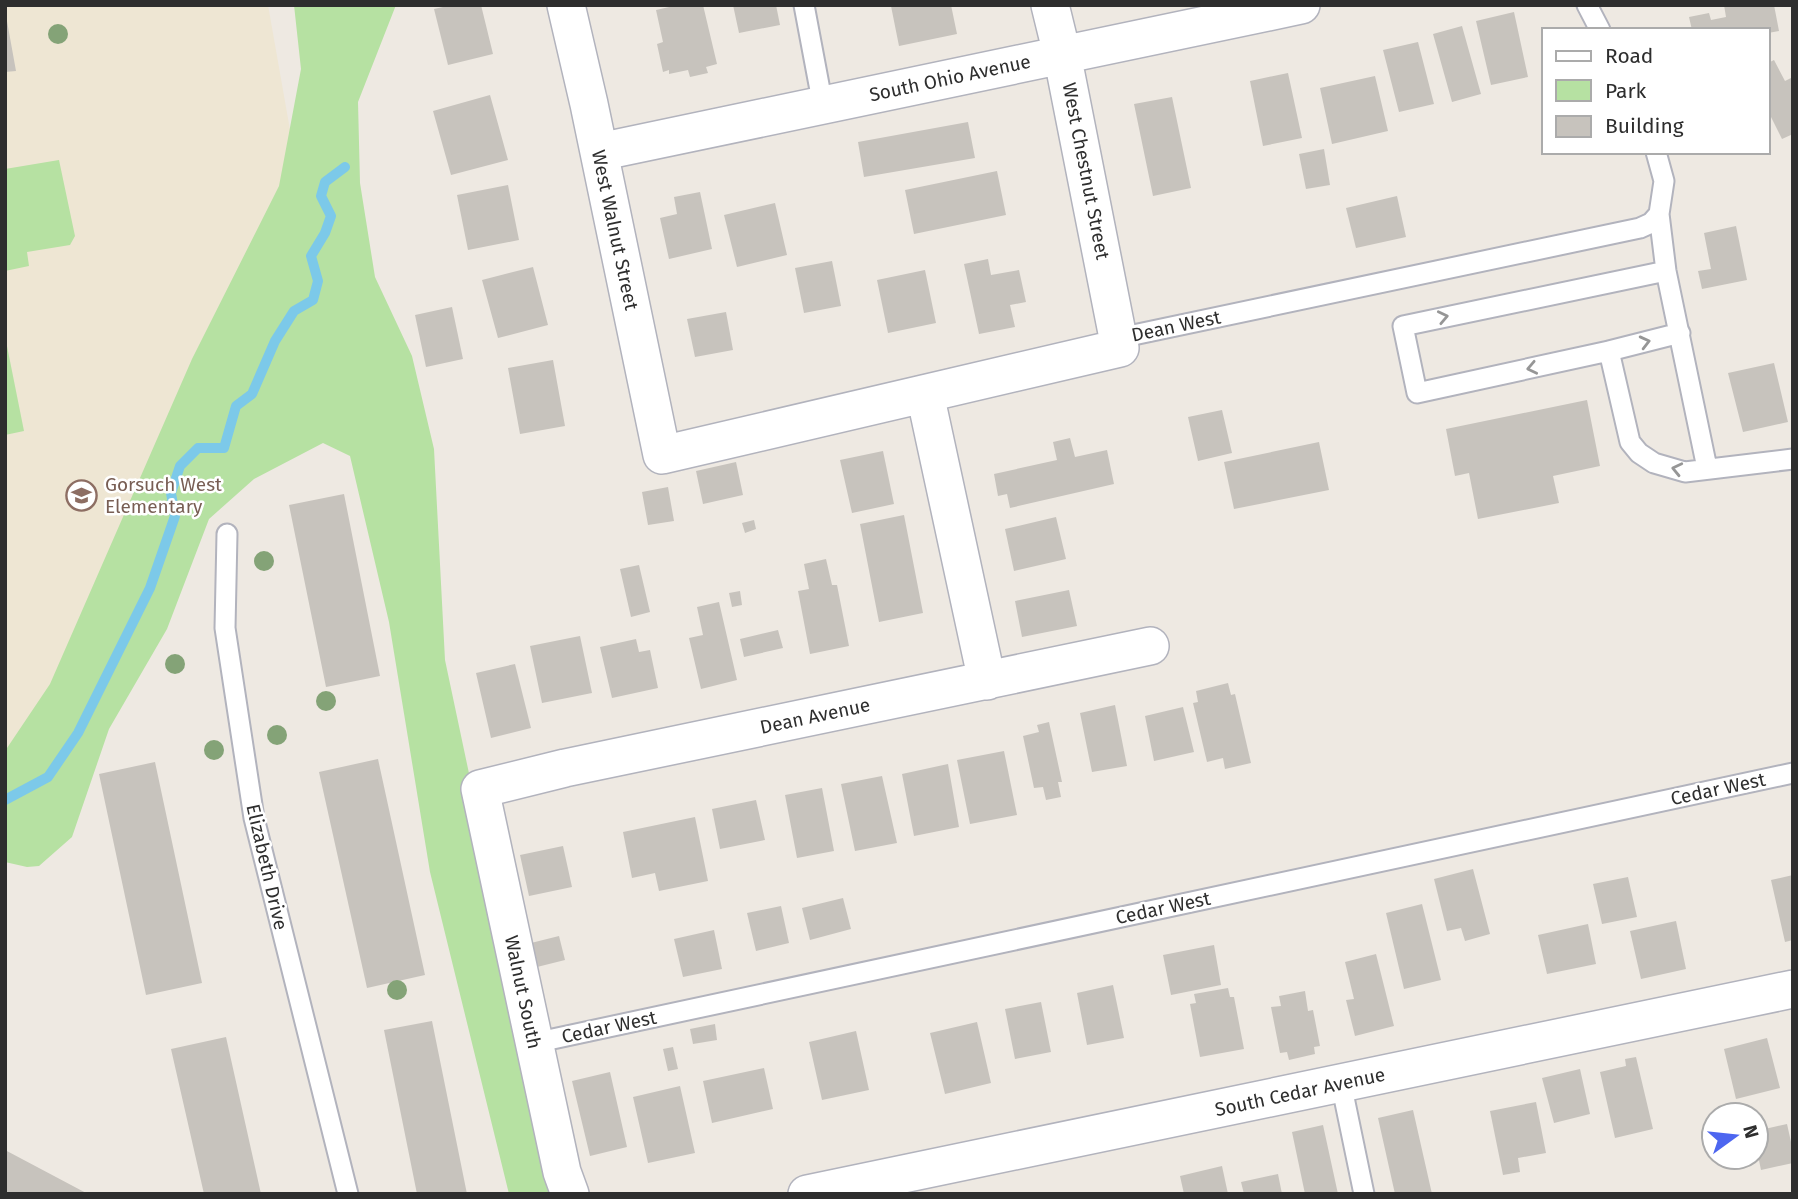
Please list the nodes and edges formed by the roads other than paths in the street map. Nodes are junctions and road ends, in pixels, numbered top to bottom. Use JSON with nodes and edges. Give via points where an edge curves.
{"nodes":[{"id":1,"x":566,"y":5,"type":"edge"},
{"id":2,"x":804,"y":5,"type":"edge"},
{"id":3,"x":1050,"y":5,"type":"edge"},
{"id":4,"x":1301,"y":5,"type":"edge"},
{"id":5,"x":1587,"y":5,"type":"edge"},
{"id":6,"x":1599,"y":28,"type":"edge"},
{"id":7,"x":1062,"y":54,"type":"junction"},
{"id":8,"x":823,"y":106,"type":"junction"},
{"id":9,"x":598,"y":152,"type":"junction"},
{"id":10,"x":1657,"y":154,"type":"edge"},
{"id":11,"x":1659,"y":214,"type":"junction"},
{"id":12,"x":1667,"y":271,"type":"junction"},
{"id":13,"x":1680,"y":333,"type":"junction"},
{"id":14,"x":1119,"y":338,"type":"junction"},
{"id":15,"x":1609,"y":351,"type":"junction"},
{"id":16,"x":925,"y":394,"type":"junction"},
{"id":17,"x":662,"y":455,"type":"joint"},
{"id":18,"x":1793,"y":458,"type":"edge"},
{"id":19,"x":1707,"y":468,"type":"junction"},
{"id":20,"x":227,"y":534,"type":"dead end"},
{"id":21,"x":1150,"y":646,"type":"dead end"},
{"id":22,"x":987,"y":681,"type":"junction"},
{"id":23,"x":1793,"y":773,"type":"edge"},
{"id":24,"x":480,"y":789,"type":"joint"},
{"id":25,"x":1793,"y":989,"type":"edge"},
{"id":26,"x":534,"y":1043,"type":"junction"},
{"id":27,"x":1341,"y":1083,"type":"junction"},
{"id":28,"x":348,"y":1194,"type":"edge"},
{"id":29,"x":570,"y":1194,"type":"edge"},
{"id":30,"x":807,"y":1194,"type":"edge"},
{"id":31,"x":1364,"y":1194,"type":"edge"}],
"edges":[{"from":1,"to":9,"type":"street","name":"West Walnut Street"},
{"from":2,"to":8,"type":"lane"},
{"from":3,"to":7,"type":"street","name":"West Chestnut Street"},
{"from":4,"to":7,"type":"street","name":"South Ohio Avenue"},
{"from":5,"to":6,"type":"lane"},
{"from":7,"to":8,"type":"street","name":"South Ohio Avenue"},
{"from":7,"to":14,"type":"street","name":"West Chestnut Street"},
{"from":8,"to":9,"type":"street","name":"South Ohio Avenue"},
{"from":9,"to":17,"type":"street","name":"West Walnut Street"},
{"from":10,"to":11,"type":"lane","via":[[1664,181]]},
{"from":11,"to":12,"type":"lane"},
{"from":11,"to":14,"type":"lane","name":"Dean West","via":[[1640,228]]},
{"from":12,"to":13,"type":"lane"},
{"from":15,"to":12,"type":"lane","one_way":true,"via":[[1417,393],[1403,326]]},
{"from":15,"to":13,"type":"lane","one_way":true},
{"from":13,"to":19,"type":"lane"},
{"from":14,"to":16,"type":"street","name":"Dean West","via":[[1121,348]]},
{"from":19,"to":15,"type":"lane","one_way":true,"via":[[1685,472],[1654,463],[1639,453],[1630,442]]},
{"from":16,"to":17,"type":"street","name":"Dean West"},
{"from":16,"to":22,"type":"street"},
{"from":18,"to":19,"type":"lane"},
{"from":20,"to":28,"type":"lane","name":"Elizabeth Drive","via":[[225,628],[254,818]]},
{"from":21,"to":22,"type":"street","name":"Dean Avenue"},
{"from":22,"to":24,"type":"street","name":"Dean Avenue"},
{"from":23,"to":26,"type":"lane","name":"Cedar West"},
{"from":24,"to":26,"type":"street","name":"Walnut South"},
{"from":25,"to":27,"type":"street","name":"South Cedar Avenue"},
{"from":26,"to":29,"type":"street","name":"Walnut South"},
{"from":27,"to":30,"type":"street","name":"South Cedar Avenue"},
{"from":27,"to":31,"type":"lane"}]}
